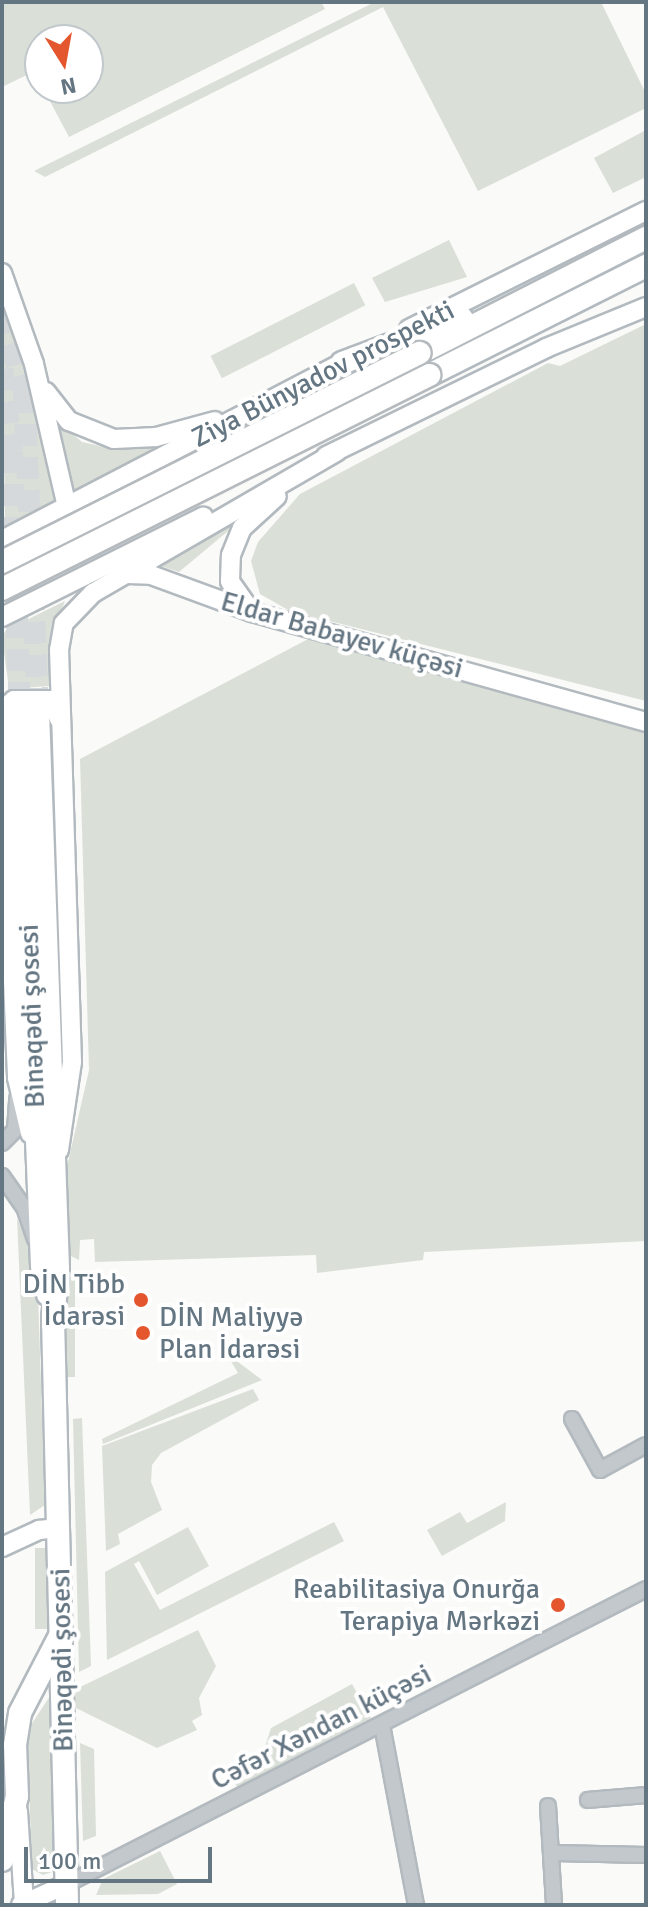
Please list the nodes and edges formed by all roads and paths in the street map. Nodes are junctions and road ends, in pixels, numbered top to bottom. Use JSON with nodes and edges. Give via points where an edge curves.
{"nodes":[{"id":1,"x":646,"y":211,"type":"edge"},
{"id":2,"x":646,"y":238,"type":"edge"},
{"id":3,"x":646,"y":266,"type":"edge"},
{"id":4,"x":2,"y":273,"type":"edge"},
{"id":5,"x":646,"y":274,"type":"edge"},
{"id":6,"x":561,"y":282,"type":"junction"},
{"id":7,"x":646,"y":296,"type":"edge"},
{"id":8,"x":570,"y":305,"type":"junction"},
{"id":9,"x":646,"y":307,"type":"edge"},
{"id":10,"x":546,"y":348,"type":"junction"},
{"id":11,"x":342,"y":363,"type":"junction"},
{"id":12,"x":34,"y":364,"type":"junction"},
{"id":13,"x":260,"y":407,"type":"junction"},
{"id":14,"x":336,"y":452,"type":"junction"},
{"id":15,"x":66,"y":506,"type":"junction"},
{"id":16,"x":27,"y":526,"type":"junction"},
{"id":17,"x":2,"y":540,"type":"edge"},
{"id":18,"x":2,"y":562,"type":"edge"},
{"id":19,"x":70,"y":562,"type":"junction"},
{"id":20,"x":128,"y":574,"type":"junction"},
{"id":21,"x":2,"y":589,"type":"edge"},
{"id":22,"x":38,"y":599,"type":"junction"},
{"id":23,"x":2,"y":609,"type":"edge"},
{"id":24,"x":252,"y":612,"type":"junction"},
{"id":25,"x":2,"y":617,"type":"edge"},
{"id":26,"x":20,"y":714,"type":"edge"},
{"id":27,"x":646,"y":722,"type":"edge"},
{"id":28,"x":3,"y":730,"type":"edge"},
{"id":29,"x":62,"y":730,"type":"junction"},
{"id":30,"x":17,"y":1078,"type":"junction"},
{"id":31,"x":2,"y":1143,"type":"edge"},
{"id":32,"x":47,"y":1168,"type":"junction"},
{"id":33,"x":2,"y":1176,"type":"edge"},
{"id":34,"x":42,"y":1266,"type":"junction"},
{"id":35,"x":53,"y":1318,"type":"junction"},
{"id":36,"x":572,"y":1419,"type":"dead end"},
{"id":37,"x":646,"y":1445,"type":"edge"},
{"id":38,"x":58,"y":1528,"type":"junction"},
{"id":39,"x":2,"y":1547,"type":"edge"},
{"id":40,"x":646,"y":1589,"type":"edge"},
{"id":41,"x":61,"y":1633,"type":"junction"},
{"id":42,"x":382,"y":1725,"type":"junction"},
{"id":43,"x":646,"y":1795,"type":"edge"},
{"id":44,"x":17,"y":1796,"type":"junction"},
{"id":45,"x":588,"y":1800,"type":"dead end"},
{"id":46,"x":548,"y":1806,"type":"dead end"},
{"id":47,"x":554,"y":1853,"type":"junction"},
{"id":48,"x":646,"y":1855,"type":"edge"},
{"id":49,"x":2,"y":1860,"type":"edge"},
{"id":50,"x":22,"y":1872,"type":"junction"},
{"id":51,"x":61,"y":1894,"type":"edge"},
{"id":52,"x":23,"y":1905,"type":"edge"},
{"id":53,"x":416,"y":1905,"type":"edge"},
{"id":54,"x":554,"y":1905,"type":"edge"}],
"edges":[{"from":1,"to":11,"type":"main road","name":"Ziya Bünyadov prospekti"},
{"from":2,"to":6,"type":"main road","name":"Ziya Bünyadov prospekti"},
{"from":3,"to":8,"type":"main road","name":"Ziya Bünyadov prospekti"},
{"from":4,"to":12,"type":"main road"},
{"from":5,"to":8,"type":"main road","name":"Ziya Bünyadov prospekti"},
{"from":6,"to":11,"type":"main road"},
{"from":6,"to":18,"type":"main road","name":"Ziya Bünyadov prospekti","bridge":true},
{"from":7,"to":10,"type":"main road"},
{"from":8,"to":21,"type":"main road","name":"Ziya Bünyadov prospekti","bridge":true},
{"from":9,"to":10,"type":"main road"},
{"from":10,"to":14,"type":"main road"},
{"from":11,"to":13,"type":"main road","name":"Ziya Bünyadov prospekti"},
{"from":12,"to":13,"type":"main road","via":[[54,407],[96,435],[156,437]]},
{"from":12,"to":15,"type":"main road"},
{"from":13,"to":15,"type":"main road","name":"Ziya Bünyadov prospekti"},
{"from":14,"to":20,"type":"main road"},
{"from":14,"to":22,"type":"main road"},
{"from":14,"to":24,"type":"main road","via":[[242,528],[231,555],[230,581]]},
{"from":15,"to":16,"type":"main road","name":"Ziya Bünyadov prospekti"},
{"from":15,"to":19,"type":"main road","via":[[73,539]]},
{"from":16,"to":17,"type":"main road","name":"Ziya Bünyadov prospekti"},
{"from":16,"to":19,"type":"main road","via":[[60,526]]},
{"from":19,"to":22,"type":"main road","via":[[61,580]]},
{"from":20,"to":22,"type":"main road","name":"Eldar Babayev küçəsi"},
{"from":20,"to":24,"type":"main road","name":"Eldar Babayev küçəsi","via":[[167,580]]},
{"from":20,"to":29,"type":"main road","via":[[83,600],[64,623],[59,650]]},
{"from":22,"to":23,"type":"main road"},
{"from":22,"to":25,"type":"main road"},
{"from":24,"to":27,"type":"main road","name":"Eldar Babayev küçəsi"},
{"from":26,"to":28,"type":"main road"},
{"from":26,"to":32,"type":"main road","name":"Binəqədi şosesi"},
{"from":28,"to":29,"type":"main road","via":[[10,701],[47,698],[54,702]]},
{"from":28,"to":30,"type":"main road"},
{"from":29,"to":32,"type":"main road","via":[[72,1062]]},
{"from":30,"to":31,"type":"street","via":[[17,1123]]},
{"from":30,"to":32,"type":"main road"},
{"from":32,"to":34,"type":"main road","name":"Binəqədi şosesi"},
{"from":32,"to":35,"type":"main road","name":"Binəqədi şosesi","via":[[58,1269]]},
{"from":33,"to":34,"type":"street","via":[[24,1207]]},
{"from":34,"to":35,"type":"main road","name":"Binəqədi şosesi"},
{"from":35,"to":38,"type":"main road","name":"Binəqədi şosesi"},
{"from":36,"to":37,"type":"street","via":[[600,1470]]},
{"from":38,"to":39,"type":"main road","via":[[39,1530]]},
{"from":38,"to":41,"type":"main road","name":"Binəqədi şosesi"},
{"from":40,"to":42,"type":"street","name":"Cəfər Xəndan küçəsi"},
{"from":41,"to":44,"type":"main road","via":[[20,1713]]},
{"from":41,"to":51,"type":"main road","name":"Binəqədi şosesi"},
{"from":42,"to":51,"type":"street","name":"Cəfər Xəndan küçəsi","via":[[105,1865]]},
{"from":42,"to":53,"type":"street"},
{"from":43,"to":45,"type":"street"},
{"from":44,"to":49,"type":"main road"},
{"from":44,"to":50,"type":"main road"},
{"from":46,"to":47,"type":"street"},
{"from":47,"to":48,"type":"street"},
{"from":47,"to":54,"type":"street"},
{"from":50,"to":51,"type":"main road","via":[[31,1887]]},
{"from":50,"to":52,"type":"main road"},
{"from":51,"to":52,"type":"main road"}]}
